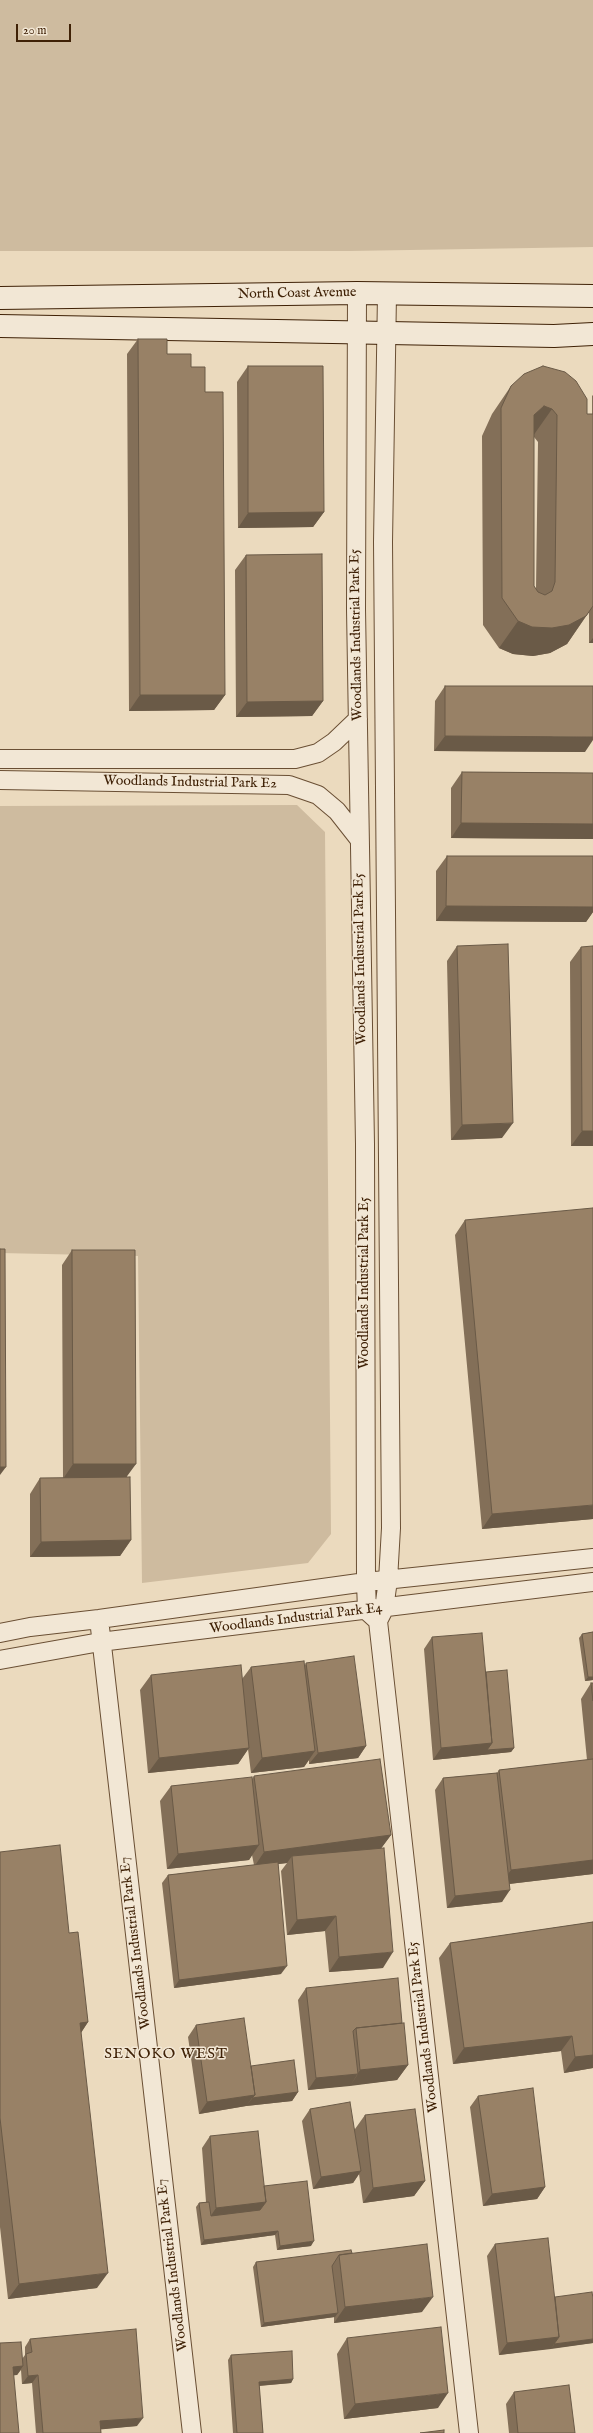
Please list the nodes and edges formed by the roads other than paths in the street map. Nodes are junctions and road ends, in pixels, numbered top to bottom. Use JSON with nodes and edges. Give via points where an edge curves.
{"nodes":[{"id":1,"x":357,"y":293,"type":"junction"},
{"id":2,"x":387,"y":294,"type":"junction"},
{"id":3,"x":593,"y":296,"type":"edge"},
{"id":4,"x":0,"y":298,"type":"edge"},
{"id":5,"x":0,"y":326,"type":"edge"},
{"id":6,"x":357,"y":332,"type":"junction"},
{"id":7,"x":388,"y":332,"type":"junction"},
{"id":8,"x":593,"y":334,"type":"edge"},
{"id":9,"x":358,"y":719,"type":"junction"},
{"id":10,"x":0,"y":760,"type":"edge"},
{"id":11,"x":0,"y":780,"type":"edge"},
{"id":12,"x":359,"y":839,"type":"junction"},
{"id":13,"x":593,"y":1558,"type":"edge"},
{"id":14,"x":574,"y":1560,"type":"junction"},
{"id":15,"x":444,"y":1574,"type":"junction"},
{"id":16,"x":388,"y":1580,"type":"junction"},
{"id":17,"x":366,"y":1582,"type":"junction"},
{"id":18,"x":585,"y":1583,"type":"edge"},
{"id":19,"x":297,"y":1592,"type":"junction"},
{"id":20,"x":447,"y":1601,"type":"junction"},
{"id":21,"x":177,"y":1608,"type":"junction"},
{"id":22,"x":376,"y":1614,"type":"junction"},
{"id":23,"x":99,"y":1619,"type":"junction"},
{"id":24,"x":298,"y":1619,"type":"junction"},
{"id":25,"x":0,"y":1634,"type":"edge"},
{"id":26,"x":180,"y":1634,"type":"junction"},
{"id":27,"x":100,"y":1642,"type":"junction"},
{"id":28,"x":0,"y":1660,"type":"edge"},
{"id":29,"x":192,"y":2433,"type":"edge"},
{"id":30,"x":469,"y":2433,"type":"edge"}],
"edges":[{"from":1,"to":2,"type":"main road","name":"North Coast Avenue"},
{"from":1,"to":4,"type":"main road","name":"North Coast Avenue"},
{"from":1,"to":6,"type":"street","name":"Woodlands Industrial Park E5"},
{"from":2,"to":3,"type":"main road","name":"North Coast Avenue"},
{"from":2,"to":7,"type":"street","name":"Woodlands Industrial Park E5"},
{"from":5,"to":6,"type":"main road"},
{"from":6,"to":7,"type":"main road"},
{"from":6,"to":9,"type":"street","name":"Woodlands Industrial Park E5"},
{"from":7,"to":8,"type":"main road","via":[[554,336]]},
{"from":7,"to":16,"type":"street","name":"Woodlands Industrial Park E5","via":[[383,542],[391,1528]]},
{"from":9,"to":10,"type":"street","name":"Woodlands Industrial Park E2","via":[[318,753],[295,760]]},
{"from":9,"to":12,"type":"street","name":"Woodlands Industrial Park E5"},
{"from":11,"to":12,"type":"street","name":"Woodlands Industrial Park E2","via":[[290,785],[318,796],[337,811]]},
{"from":12,"to":17,"type":"street","name":"Woodlands Industrial Park E5","via":[[365,1144]]},
{"from":13,"to":14,"type":"street","name":"Woodlands Industrial Park E4"},
{"from":14,"to":15,"type":"street","name":"Woodlands Industrial Park E4"},
{"from":14,"to":18,"type":"street"},
{"from":15,"to":16,"type":"street","name":"Woodlands Industrial Park E4"},
{"from":15,"to":20,"type":"street"},
{"from":16,"to":17,"type":"street","name":"Woodlands Industrial Park E4"},
{"from":16,"to":22,"type":"street","name":"Woodlands Industrial Park E5"},
{"from":17,"to":19,"type":"street","name":"Woodlands Industrial Park E4"},
{"from":17,"to":22,"type":"street","name":"Woodlands Industrial Park E5"},
{"from":18,"to":20,"type":"street","name":"Woodlands Industrial Park E4"},
{"from":19,"to":21,"type":"street","name":"Woodlands Industrial Park E4"},
{"from":19,"to":24,"type":"street"},
{"from":20,"to":22,"type":"street","name":"Woodlands Industrial Park E4"},
{"from":21,"to":23,"type":"street","name":"Woodlands Industrial Park E4"},
{"from":21,"to":26,"type":"street"},
{"from":22,"to":24,"type":"street","name":"Woodlands Industrial Park E4"},
{"from":22,"to":30,"type":"street","name":"Woodlands Industrial Park E5"},
{"from":23,"to":25,"type":"street","name":"Woodlands Industrial Park E4","via":[[30,1627]]},
{"from":23,"to":27,"type":"street","name":"Woodlands Industrial Park E7"},
{"from":24,"to":26,"type":"street","name":"Woodlands Industrial Park E4"},
{"from":26,"to":27,"type":"street","name":"Woodlands Industrial Park E4"},
{"from":27,"to":28,"type":"street","name":"Woodlands Industrial Park E4"},
{"from":27,"to":29,"type":"street","name":"Woodlands Industrial Park E7"}]}
